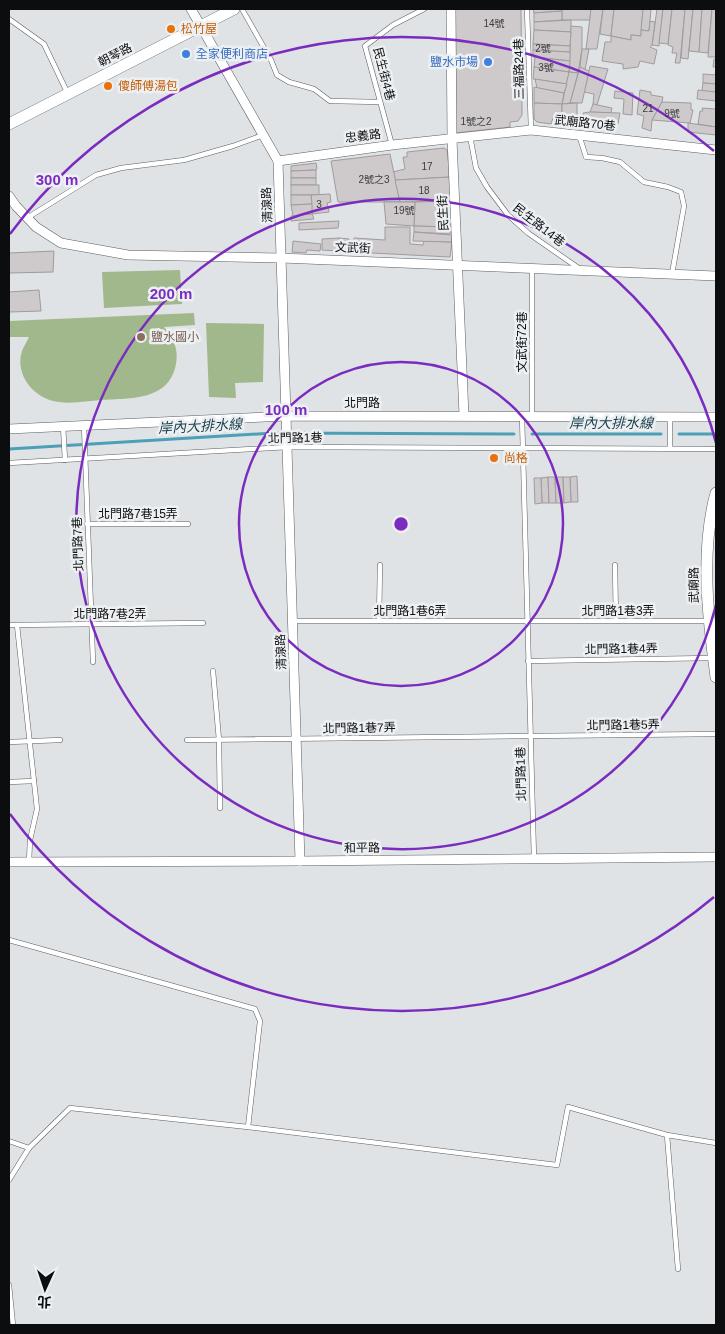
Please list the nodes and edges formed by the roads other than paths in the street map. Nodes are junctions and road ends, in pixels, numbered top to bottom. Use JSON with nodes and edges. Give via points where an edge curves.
{"nodes":[{"id":1,"x":191,"y":9,"type":"edge"},
{"id":2,"x":234,"y":9,"type":"edge"},
{"id":3,"x":242,"y":9,"type":"edge"},
{"id":4,"x":424,"y":9,"type":"edge"},
{"id":5,"x":451,"y":9,"type":"edge"},
{"id":6,"x":528,"y":9,"type":"edge"},
{"id":7,"x":9,"y":19,"type":"edge"},
{"id":8,"x":201,"y":26,"type":"junction"},
{"id":9,"x":68,"y":94,"type":"junction"},
{"id":10,"x":380,"y":102,"type":"junction"},
{"id":11,"x":9,"y":124,"type":"edge"},
{"id":12,"x":530,"y":130,"type":"junction"},
{"id":13,"x":264,"y":135,"type":"junction"},
{"id":14,"x":579,"y":135,"type":"junction"},
{"id":15,"x":470,"y":136,"type":"junction"},
{"id":16,"x":452,"y":139,"type":"junction"},
{"id":17,"x":392,"y":145,"type":"junction"},
{"id":18,"x":716,"y":150,"type":"edge"},
{"id":19,"x":278,"y":161,"type":"junction"},
{"id":20,"x":9,"y":196,"type":"edge"},
{"id":21,"x":27,"y":218,"type":"junction"},
{"id":22,"x":281,"y":258,"type":"junction"},
{"id":23,"x":458,"y":265,"type":"junction"},
{"id":24,"x":532,"y":268,"type":"junction"},
{"id":25,"x":581,"y":270,"type":"junction"},
{"id":26,"x":672,"y":274,"type":"junction"},
{"id":27,"x":716,"y":276,"type":"edge"},
{"id":28,"x":464,"y":415,"type":"junction"},
{"id":29,"x":527,"y":416,"type":"junction"},
{"id":30,"x":670,"y":416,"type":"junction"},
{"id":31,"x":716,"y":417,"type":"edge"},
{"id":32,"x":286,"y":419,"type":"junction"},
{"id":33,"x":84,"y":425,"type":"junction"},
{"id":34,"x":62,"y":426,"type":"junction"},
{"id":35,"x":9,"y":430,"type":"edge"},
{"id":36,"x":287,"y":444,"type":"junction"},
{"id":37,"x":523,"y":448,"type":"junction"},
{"id":38,"x":670,"y":448,"type":"junction"},
{"id":39,"x":716,"y":449,"type":"edge"},
{"id":40,"x":86,"y":459,"type":"junction"},
{"id":41,"x":65,"y":460,"type":"junction"},
{"id":42,"x":9,"y":463,"type":"edge"},
{"id":43,"x":716,"y":493,"type":"edge"},
{"id":44,"x":87,"y":524,"type":"junction"},
{"id":45,"x":188,"y":524,"type":"dead end"},
{"id":46,"x":380,"y":565,"type":"dead end"},
{"id":47,"x":615,"y":565,"type":"dead end"},
{"id":48,"x":292,"y":621,"type":"junction"},
{"id":49,"x":379,"y":621,"type":"junction"},
{"id":50,"x":527,"y":621,"type":"junction"},
{"id":51,"x":616,"y":621,"type":"junction"},
{"id":52,"x":709,"y":621,"type":"junction"},
{"id":53,"x":203,"y":623,"type":"dead end"},
{"id":54,"x":17,"y":624,"type":"junction"},
{"id":55,"x":91,"y":624,"type":"junction"},
{"id":56,"x":9,"y":625,"type":"edge"},
{"id":57,"x":714,"y":658,"type":"junction"},
{"id":58,"x":528,"y":661,"type":"junction"},
{"id":59,"x":92,"y":662,"type":"dead end"},
{"id":60,"x":213,"y":671,"type":"dead end"},
{"id":61,"x":716,"y":677,"type":"edge"},
{"id":62,"x":716,"y":734,"type":"edge"},
{"id":63,"x":530,"y":736,"type":"junction"},
{"id":64,"x":296,"y":739,"type":"junction"},
{"id":65,"x":60,"y":740,"type":"dead end"},
{"id":66,"x":187,"y":740,"type":"dead end"},
{"id":67,"x":219,"y":740,"type":"junction"},
{"id":68,"x":9,"y":742,"type":"edge"},
{"id":69,"x":30,"y":742,"type":"junction"},
{"id":70,"x":34,"y":781,"type":"junction"},
{"id":71,"x":9,"y":782,"type":"edge"},
{"id":72,"x":220,"y":808,"type":"dead end"},
{"id":73,"x":716,"y":857,"type":"edge"},
{"id":74,"x":534,"y":859,"type":"junction"},
{"id":75,"x":300,"y":861,"type":"junction"},
{"id":76,"x":9,"y":862,"type":"edge"},
{"id":77,"x":29,"y":862,"type":"junction"},
{"id":78,"x":9,"y":940,"type":"edge"},
{"id":79,"x":248,"y":1127,"type":"junction"},
{"id":80,"x":667,"y":1135,"type":"junction"},
{"id":81,"x":9,"y":1141,"type":"edge"},
{"id":82,"x":716,"y":1143,"type":"edge"},
{"id":83,"x":29,"y":1148,"type":"junction"},
{"id":84,"x":9,"y":1180,"type":"edge"},
{"id":85,"x":678,"y":1269,"type":"dead end"},
{"id":86,"x":9,"y":1285,"type":"edge"},
{"id":87,"x":13,"y":1325,"type":"edge"}],
"edges":[{"from":1,"to":8,"type":"street","name":"清湶路"},
{"from":2,"to":8,"type":"street","name":"朝琴路"},
{"from":3,"to":10,"type":"lane","via":[[277,75],[314,89],[330,101]]},
{"from":4,"to":10,"type":"lane","name":"民生街4巷","via":[[393,25],[365,46]]},
{"from":5,"to":16,"type":"street","name":"民生街"},
{"from":6,"to":12,"type":"lane","name":"三福路24巷"},
{"from":7,"to":9,"type":"lane","via":[[44,44]]},
{"from":8,"to":9,"type":"street","name":"朝琴路"},
{"from":8,"to":13,"type":"street","name":"清湶路"},
{"from":9,"to":11,"type":"street","name":"朝琴路"},
{"from":10,"to":17,"type":"lane","name":"民生街4巷"},
{"from":12,"to":14,"type":"street","name":"武廟路70巷"},
{"from":12,"to":15,"type":"street","name":"武廟路70巷"},
{"from":13,"to":19,"type":"street","name":"清湶路"},
{"from":13,"to":21,"type":"lane","via":[[184,160],[96,175]]},
{"from":14,"to":18,"type":"street","name":"武廟路70巷"},
{"from":14,"to":26,"type":"lane","via":[[586,157],[620,162],[644,182],[682,192],[684,206]]},
{"from":15,"to":16,"type":"street","name":"武廟路70巷"},
{"from":15,"to":25,"type":"lane","name":"民生路14巷","via":[[476,168],[508,215]]},
{"from":16,"to":17,"type":"street","name":"忠義路"},
{"from":16,"to":23,"type":"street","name":"民生街"},
{"from":17,"to":19,"type":"street","name":"忠義路"},
{"from":19,"to":22,"type":"street","name":"清湶路"},
{"from":20,"to":21,"type":"street","name":"文武街"},
{"from":21,"to":22,"type":"street","name":"文武街","via":[[61,243],[128,255]]},
{"from":22,"to":23,"type":"street","name":"文武街"},
{"from":22,"to":32,"type":"street","name":"清湶路"},
{"from":23,"to":24,"type":"street","name":"文武街"},
{"from":23,"to":28,"type":"street","name":"民生街"},
{"from":24,"to":25,"type":"street","name":"文武街"},
{"from":24,"to":29,"type":"lane","name":"文武街72巷"},
{"from":25,"to":26,"type":"street","name":"文武街"},
{"from":26,"to":27,"type":"street","name":"文武街"},
{"from":28,"to":29,"type":"street","name":"北門路"},
{"from":28,"to":32,"type":"street","name":"北門路"},
{"from":29,"to":30,"type":"street","name":"北門路"},
{"from":29,"to":37,"type":"lane","name":"北門路1巷"},
{"from":30,"to":31,"type":"street","name":"北門路"},
{"from":30,"to":38,"type":"lane"},
{"from":32,"to":33,"type":"street","name":"北門路"},
{"from":32,"to":36,"type":"street","name":"清湶路"},
{"from":33,"to":34,"type":"street","name":"北門路"},
{"from":33,"to":40,"type":"lane","name":"北門路7巷"},
{"from":34,"to":35,"type":"street","name":"北門路"},
{"from":34,"to":41,"type":"lane"},
{"from":36,"to":37,"type":"lane","name":"北門路1巷"},
{"from":36,"to":40,"type":"lane","name":"北門路1巷"},
{"from":36,"to":48,"type":"street","name":"清湶路"},
{"from":37,"to":38,"type":"lane","name":"北門路1巷"},
{"from":37,"to":50,"type":"lane","name":"北門路1巷"},
{"from":38,"to":39,"type":"lane","name":"北門路1巷"},
{"from":40,"to":41,"type":"lane","name":"北門路1巷"},
{"from":40,"to":44,"type":"lane","name":"北門路7巷"},
{"from":41,"to":42,"type":"lane","name":"北門路1巷"},
{"from":43,"to":52,"type":"street","name":"武廟路","via":[[711,512],[708,558]]},
{"from":44,"to":45,"type":"lane","name":"北門路7巷15弄"},
{"from":44,"to":55,"type":"lane","name":"北門路7巷"},
{"from":46,"to":49,"type":"lane"},
{"from":47,"to":51,"type":"lane"},
{"from":48,"to":49,"type":"lane","name":"北門路1巷6弄"},
{"from":48,"to":64,"type":"street","name":"清湶路"},
{"from":49,"to":50,"type":"lane","name":"北門路1巷6弄"},
{"from":50,"to":51,"type":"lane","name":"北門路1巷3弄"},
{"from":50,"to":58,"type":"lane","name":"北門路1巷"},
{"from":51,"to":52,"type":"lane","name":"北門路1巷3弄"},
{"from":52,"to":57,"type":"street","name":"武廟路"},
{"from":53,"to":55,"type":"lane","name":"北門路7巷2弄"},
{"from":54,"to":55,"type":"lane","name":"北門路7巷2弄"},
{"from":54,"to":56,"type":"lane","name":"北門路7巷2弄"},
{"from":54,"to":69,"type":"lane"},
{"from":55,"to":59,"type":"lane","name":"北門路7巷"},
{"from":57,"to":58,"type":"lane","name":"北門路1巷4弄"},
{"from":57,"to":61,"type":"street","name":"武廟路"},
{"from":58,"to":63,"type":"lane","name":"北門路1巷"},
{"from":60,"to":67,"type":"lane"},
{"from":62,"to":63,"type":"lane","name":"北門路1巷5弄"},
{"from":63,"to":64,"type":"lane","name":"北門路1巷7弄"},
{"from":63,"to":74,"type":"lane","name":"北門路1巷"},
{"from":64,"to":67,"type":"lane","name":"北門路1巷7弄"},
{"from":64,"to":75,"type":"street","name":"清湶路"},
{"from":65,"to":69,"type":"lane"},
{"from":66,"to":67,"type":"lane","name":"北門路1巷7弄"},
{"from":67,"to":72,"type":"lane"},
{"from":68,"to":69,"type":"lane"},
{"from":69,"to":70,"type":"lane"},
{"from":70,"to":71,"type":"lane"},
{"from":70,"to":77,"type":"lane","via":[[37,809]]},
{"from":73,"to":74,"type":"street","name":"和平路"},
{"from":74,"to":75,"type":"street","name":"和平路"},
{"from":75,"to":77,"type":"street","name":"和平路"},
{"from":76,"to":77,"type":"street","name":"和平路"},
{"from":78,"to":79,"type":"lane","via":[[255,1009],[260,1020]]},
{"from":79,"to":80,"type":"lane","via":[[557,1165],[568,1107]]},
{"from":79,"to":83,"type":"lane","via":[[70,1108]]},
{"from":80,"to":82,"type":"lane"},
{"from":80,"to":85,"type":"lane"},
{"from":81,"to":83,"type":"lane"},
{"from":83,"to":84,"type":"lane"},
{"from":86,"to":87,"type":"lane"}]}
